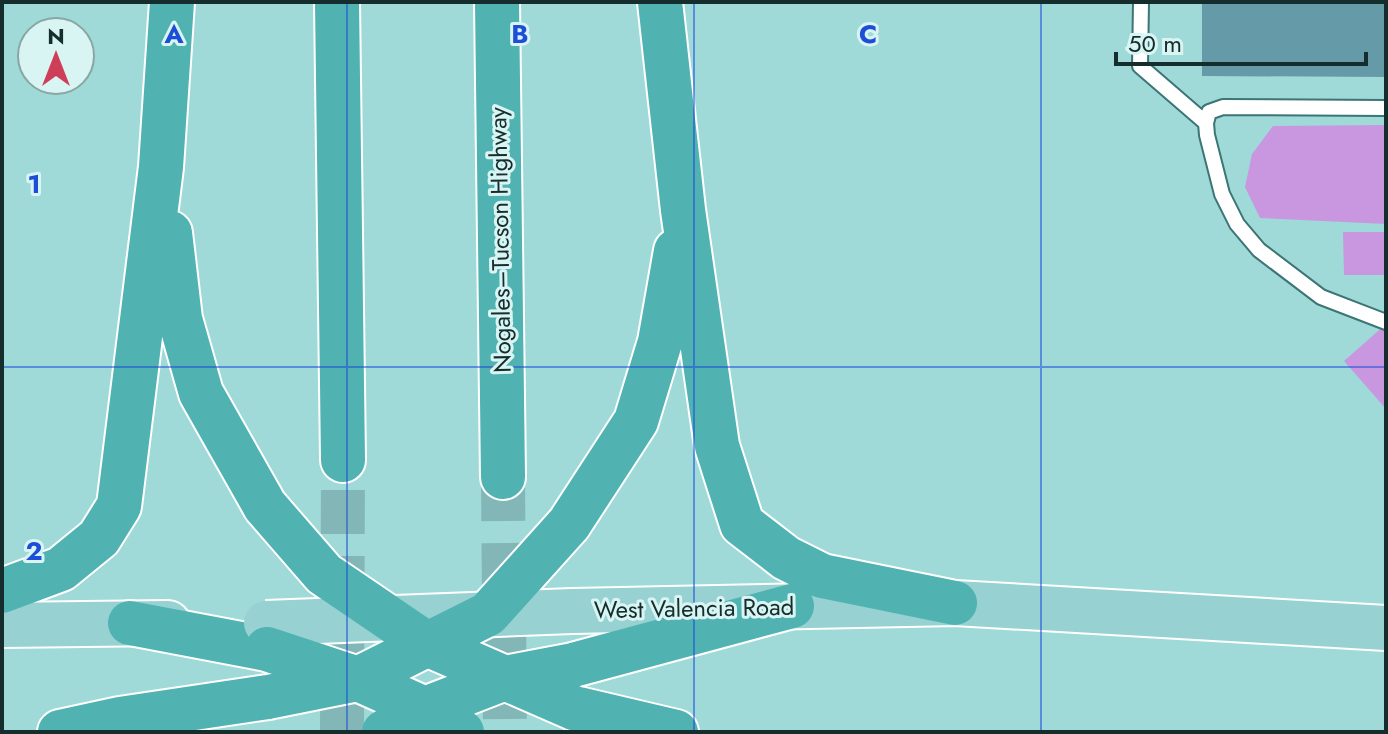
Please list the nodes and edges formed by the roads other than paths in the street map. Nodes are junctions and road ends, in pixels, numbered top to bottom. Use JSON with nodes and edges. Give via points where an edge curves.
{"nodes":[{"id":1,"x":172,"y":2,"type":"edge"},
{"id":2,"x":337,"y":2,"type":"edge"},
{"id":3,"x":497,"y":2,"type":"edge"},
{"id":4,"x":660,"y":2,"type":"edge"},
{"id":5,"x":1141,"y":2,"type":"edge"},
{"id":6,"x":1386,"y":108,"type":"edge"},
{"id":7,"x":1206,"y":123,"type":"junction"},
{"id":8,"x":161,"y":167,"type":"junction"},
{"id":9,"x":683,"y":210,"type":"junction"},
{"id":10,"x":1386,"y":322,"type":"edge"},
{"id":11,"x":343,"y":460,"type":"tunnel mouth"},
{"id":12,"x":503,"y":477,"type":"tunnel mouth"},
{"id":13,"x":2,"y":591,"type":"edge"},
{"id":14,"x":955,"y":603,"type":"junction"},
{"id":15,"x":792,"y":606,"type":"junction"},
{"id":16,"x":488,"y":614,"type":"junction"},
{"id":17,"x":387,"y":617,"type":"junction"},
{"id":18,"x":130,"y":623,"type":"joint"},
{"id":19,"x":2,"y":625,"type":"edge"},
{"id":20,"x":1386,"y":628,"type":"edge"},
{"id":21,"x":267,"y":636,"type":"junction"},
{"id":22,"x":427,"y":644,"type":"junction"},
{"id":23,"x":505,"y":678,"type":"junction"},
{"id":24,"x":358,"y":679,"type":"junction"},
{"id":25,"x":425,"y":709,"type":"junction"},
{"id":26,"x":60,"y":732,"type":"edge"},
{"id":27,"x":384,"y":732,"type":"edge"},
{"id":28,"x":462,"y":732,"type":"edge"},
{"id":29,"x":676,"y":732,"type":"edge"}],
"edges":[{"from":1,"to":8,"type":"highway"},
{"from":2,"to":11,"type":"highway"},
{"from":3,"to":12,"type":"highway","name":"Nogales–Tucson Highway"},
{"from":4,"to":9,"type":"highway"},
{"from":5,"to":7,"type":"lane","via":[[1140,66]]},
{"from":6,"to":7,"type":"lane","via":[[1223,107],[1209,112]]},
{"from":7,"to":10,"type":"lane","via":[[1222,194],[1237,224],[1259,250],[1321,297]]},
{"from":8,"to":13,"type":"highway","via":[[119,506],[99,538],[61,569]]},
{"from":8,"to":17,"type":"highway","bridge":true,"via":[[180,319],[201,393],[265,506],[324,574]]},
{"from":9,"to":14,"type":"highway","via":[[717,446],[742,524],[786,558],[822,576]]},
{"from":9,"to":16,"type":"highway","bridge":true,"via":[[660,342],[636,421],[569,524]]},
{"from":14,"to":15,"type":"main road","name":"West Valencia Road"},
{"from":14,"to":20,"type":"main road","name":"West Valencia Road"},
{"from":15,"to":16,"type":"main road","name":"West Valencia Road","bridge":true},
{"from":15,"to":23,"type":"highway","bridge":true},
{"from":16,"to":17,"type":"main road","name":"West Valencia Road","bridge":true},
{"from":16,"to":22,"type":"highway","bridge":true},
{"from":17,"to":21,"type":"main road","name":"West Valencia Road","bridge":true},
{"from":17,"to":22,"type":"highway","bridge":true},
{"from":18,"to":19,"type":"main road"},
{"from":18,"to":21,"type":"highway"},
{"from":21,"to":24,"type":"highway","bridge":true},
{"from":22,"to":23,"type":"highway","bridge":true},
{"from":22,"to":24,"type":"highway","bridge":true},
{"from":23,"to":25,"type":"highway","bridge":true},
{"from":23,"to":29,"type":"highway","bridge":true,"via":[[574,708]]},
{"from":24,"to":25,"type":"highway","bridge":true},
{"from":24,"to":26,"type":"highway","bridge":true},
{"from":25,"to":27,"type":"highway","bridge":true},
{"from":25,"to":28,"type":"highway","bridge":true}]}
